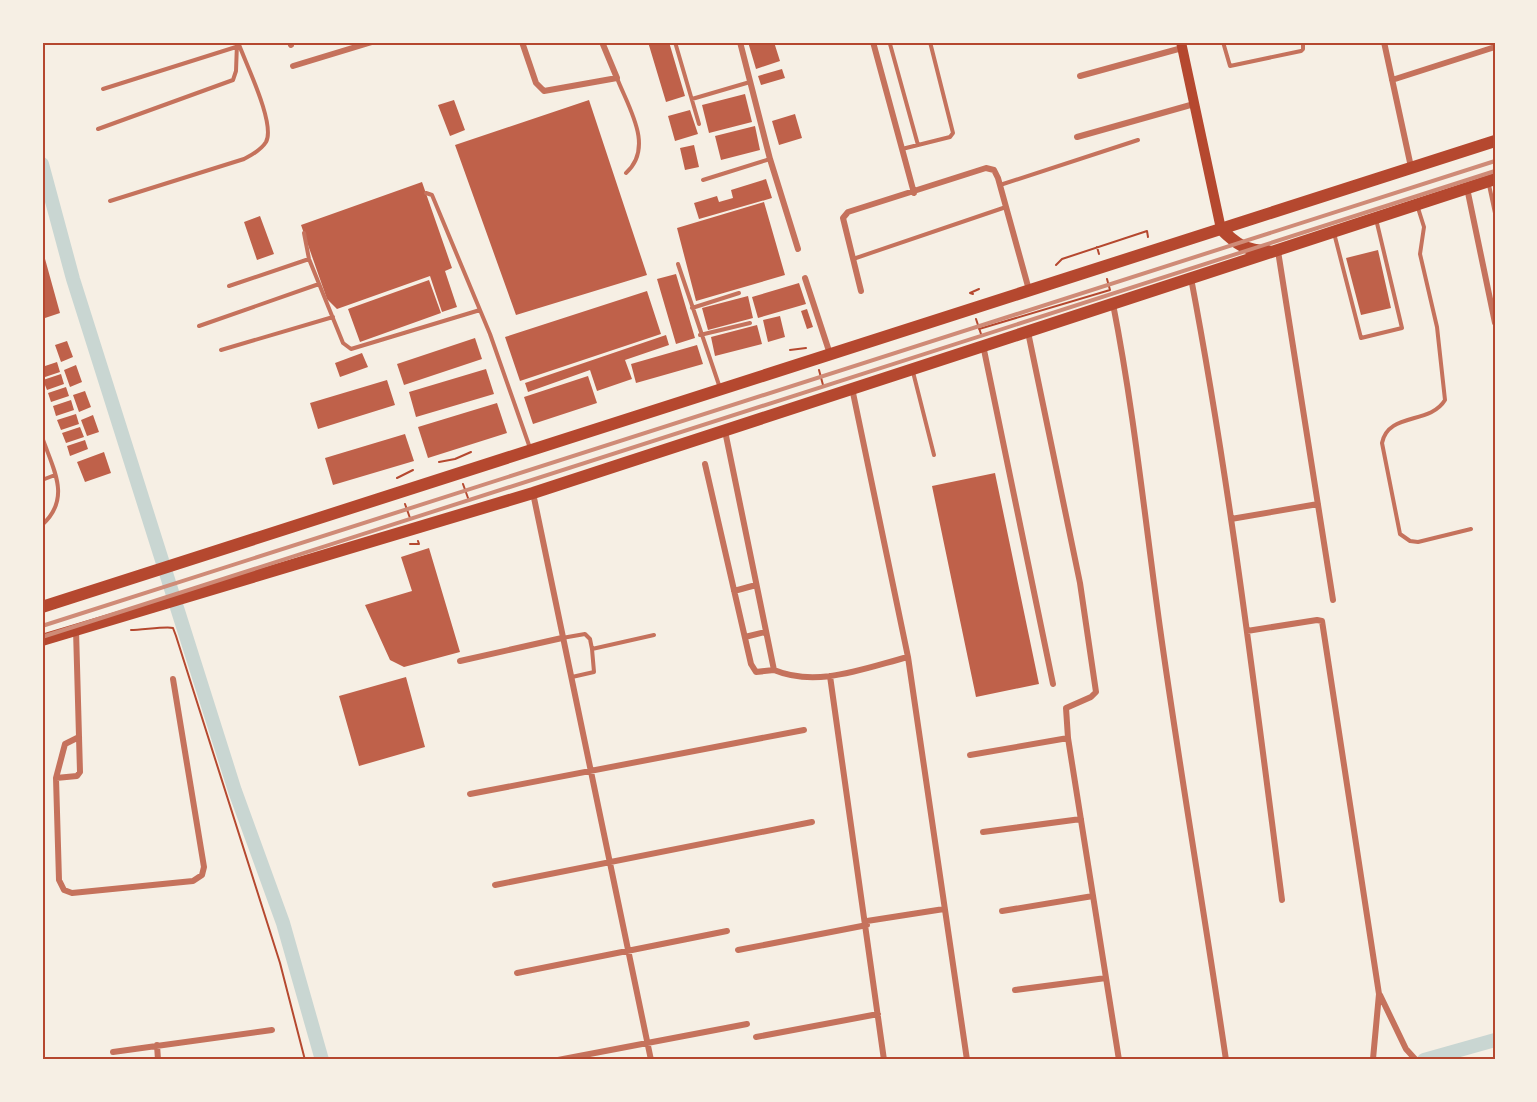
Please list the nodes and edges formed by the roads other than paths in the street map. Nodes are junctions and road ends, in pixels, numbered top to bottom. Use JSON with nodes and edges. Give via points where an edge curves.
{"nodes":[{"id":1,"x":49,"y":42,"type":"edge"},
{"id":2,"x":64,"y":42,"type":"edge"},
{"id":3,"x":372,"y":42,"type":"edge"},
{"id":4,"x":522,"y":42,"type":"edge"},
{"id":5,"x":602,"y":42,"type":"edge"},
{"id":6,"x":675,"y":42,"type":"edge"},
{"id":7,"x":740,"y":42,"type":"edge"},
{"id":8,"x":873,"y":42,"type":"edge"},
{"id":9,"x":930,"y":42,"type":"edge"},
{"id":10,"x":1223,"y":42,"type":"edge"},
{"id":11,"x":1303,"y":42,"type":"edge"},
{"id":12,"x":1384,"y":42,"type":"edge"},
{"id":13,"x":237,"y":44,"type":"edge"},
{"id":14,"x":890,"y":44,"type":"dead end"},
{"id":15,"x":1182,"y":45,"type":"edge"},
{"id":16,"x":1495,"y":47,"type":"edge"},
{"id":17,"x":293,"y":66,"type":"dead end"},
{"id":18,"x":1080,"y":76,"type":"dead end"},
{"id":19,"x":617,"y":78,"type":"junction"},
{"id":20,"x":1392,"y":80,"type":"junction"},
{"id":21,"x":750,"y":82,"type":"junction"},
{"id":22,"x":103,"y":89,"type":"dead end"},
{"id":23,"x":692,"y":99,"type":"junction"},
{"id":24,"x":1194,"y":104,"type":"junction"},
{"id":25,"x":699,"y":124,"type":"dead end"},
{"id":26,"x":98,"y":129,"type":"dead end"},
{"id":27,"x":1077,"y":137,"type":"dead end"},
{"id":28,"x":1138,"y":140,"type":"dead end"},
{"id":29,"x":1495,"y":141,"type":"edge"},
{"id":30,"x":918,"y":145,"type":"junction"},
{"id":31,"x":902,"y":150,"type":"junction"},
{"id":32,"x":770,"y":159,"type":"junction"},
{"id":33,"x":1411,"y":168,"type":"junction"},
{"id":34,"x":626,"y":173,"type":"dead end"},
{"id":35,"x":703,"y":180,"type":"dead end"},
{"id":36,"x":1492,"y":181,"type":"edge"},
{"id":37,"x":1000,"y":185,"type":"junction"},
{"id":38,"x":1467,"y":188,"type":"junction"},
{"id":39,"x":426,"y":193,"type":"dead end"},
{"id":40,"x":914,"y":193,"type":"junction"},
{"id":41,"x":110,"y":201,"type":"dead end"},
{"id":42,"x":1417,"y":204,"type":"junction"},
{"id":43,"x":1006,"y":207,"type":"junction"},
{"id":44,"x":1495,"y":213,"type":"edge"},
{"id":45,"x":1376,"y":218,"type":"junction"},
{"id":46,"x":1221,"y":229,"type":"junction"},
{"id":47,"x":304,"y":233,"type":"dead end"},
{"id":48,"x":1334,"y":233,"type":"junction"},
{"id":49,"x":798,"y":249,"type":"dead end"},
{"id":50,"x":1278,"y":251,"type":"junction"},
{"id":51,"x":853,"y":259,"type":"junction"},
{"id":52,"x":309,"y":260,"type":"junction"},
{"id":53,"x":678,"y":264,"type":"dead end"},
{"id":54,"x":805,"y":278,"type":"dead end"},
{"id":55,"x":1191,"y":278,"type":"junction"},
{"id":56,"x":319,"y":284,"type":"junction"},
{"id":57,"x":229,"y":286,"type":"dead end"},
{"id":58,"x":1029,"y":290,"type":"junction"},
{"id":59,"x":861,"y":291,"type":"dead end"},
{"id":60,"x":738,"y":294,"type":"dead end"},
{"id":61,"x":1113,"y":303,"type":"junction"},
{"id":62,"x":692,"y":308,"type":"junction"},
{"id":63,"x":480,"y":310,"type":"junction"},
{"id":64,"x":333,"y":317,"type":"junction"},
{"id":65,"x":750,"y":323,"type":"dead end"},
{"id":66,"x":1495,"y":323,"type":"edge"},
{"id":67,"x":199,"y":326,"type":"dead end"},
{"id":68,"x":1028,"y":331,"type":"junction"},
{"id":69,"x":700,"y":335,"type":"junction"},
{"id":70,"x":983,"y":341,"type":"junction"},
{"id":71,"x":221,"y":350,"type":"dead end"},
{"id":72,"x":830,"y":354,"type":"junction"},
{"id":73,"x":912,"y":368,"type":"junction"},
{"id":74,"x":852,"y":388,"type":"junction"},
{"id":75,"x":720,"y":389,"type":"junction"},
{"id":76,"x":725,"y":431,"type":"junction"},
{"id":77,"x":42,"y":437,"type":"edge"},
{"id":78,"x":530,"y":449,"type":"junction"},
{"id":79,"x":933,"y":455,"type":"dead end"},
{"id":80,"x":705,"y":464,"type":"dead end"},
{"id":81,"x":55,"y":475,"type":"junction"},
{"id":82,"x":42,"y":480,"type":"edge"},
{"id":83,"x":533,"y":492,"type":"junction"},
{"id":84,"x":1318,"y":504,"type":"junction"},
{"id":85,"x":1231,"y":519,"type":"junction"},
{"id":86,"x":42,"y":525,"type":"edge"},
{"id":87,"x":1471,"y":529,"type":"dead end"},
{"id":88,"x":756,"y":585,"type":"junction"},
{"id":89,"x":734,"y":591,"type":"junction"},
{"id":90,"x":1333,"y":600,"type":"dead end"},
{"id":91,"x":42,"y":607,"type":"edge"},
{"id":92,"x":76,"y":630,"type":"junction"},
{"id":93,"x":1247,"y":631,"type":"junction"},
{"id":94,"x":765,"y":632,"type":"junction"},
{"id":95,"x":654,"y":635,"type":"dead end"},
{"id":96,"x":745,"y":637,"type":"junction"},
{"id":97,"x":562,"y":638,"type":"junction"},
{"id":98,"x":42,"y":640,"type":"edge"},
{"id":99,"x":592,"y":649,"type":"junction"},
{"id":100,"x":908,"y":657,"type":"junction"},
{"id":101,"x":460,"y":661,"type":"dead end"},
{"id":102,"x":774,"y":670,"type":"junction"},
{"id":103,"x":830,"y":676,"type":"junction"},
{"id":104,"x":570,"y":677,"type":"junction"},
{"id":105,"x":173,"y":679,"type":"dead end"},
{"id":106,"x":1053,"y":684,"type":"dead end"},
{"id":107,"x":804,"y":730,"type":"dead end"},
{"id":108,"x":79,"y":737,"type":"junction"},
{"id":109,"x":1068,"y":738,"type":"junction"},
{"id":110,"x":970,"y":755,"type":"dead end"},
{"id":111,"x":590,"y":771,"type":"junction"},
{"id":112,"x":56,"y":778,"type":"junction"},
{"id":113,"x":470,"y":794,"type":"dead end"},
{"id":114,"x":1081,"y":819,"type":"junction"},
{"id":115,"x":812,"y":822,"type":"dead end"},
{"id":116,"x":983,"y":832,"type":"dead end"},
{"id":117,"x":610,"y":862,"type":"junction"},
{"id":118,"x":495,"y":885,"type":"dead end"},
{"id":119,"x":1093,"y":896,"type":"junction"},
{"id":120,"x":1282,"y":900,"type":"dead end"},
{"id":121,"x":944,"y":909,"type":"junction"},
{"id":122,"x":1002,"y":911,"type":"dead end"},
{"id":123,"x":867,"y":923,"type":"junction"},
{"id":124,"x":727,"y":931,"type":"dead end"},
{"id":125,"x":738,"y":950,"type":"dead end"},
{"id":126,"x":630,"y":951,"type":"junction"},
{"id":127,"x":517,"y":973,"type":"dead end"},
{"id":128,"x":1106,"y":978,"type":"junction"},
{"id":129,"x":1015,"y":990,"type":"dead end"},
{"id":130,"x":1379,"y":994,"type":"junction"},
{"id":131,"x":878,"y":1014,"type":"junction"},
{"id":132,"x":747,"y":1024,"type":"dead end"},
{"id":133,"x":272,"y":1030,"type":"dead end"},
{"id":134,"x":756,"y":1037,"type":"dead end"},
{"id":135,"x":648,"y":1043,"type":"junction"},
{"id":136,"x":157,"y":1045,"type":"junction"},
{"id":137,"x":113,"y":1052,"type":"dead end"},
{"id":138,"x":1373,"y":1059,"type":"edge"},
{"id":139,"x":158,"y":1060,"type":"edge"},
{"id":140,"x":558,"y":1060,"type":"edge"},
{"id":141,"x":651,"y":1060,"type":"edge"},
{"id":142,"x":884,"y":1060,"type":"edge"},
{"id":143,"x":967,"y":1060,"type":"edge"},
{"id":144,"x":1117,"y":1060,"type":"edge"},
{"id":145,"x":1226,"y":1060,"type":"edge"},
{"id":146,"x":1416,"y":1060,"type":"edge"}],
"edges":[{"from":1,"to":2,"type":"street"},
{"from":3,"to":17,"type":"street"},
{"from":4,"to":19,"type":"street","via":[[536,82],[544,91]]},
{"from":5,"to":19,"type":"street"},
{"from":6,"to":23,"type":"lane"},
{"from":7,"to":21,"type":"street"},
{"from":8,"to":31,"type":"street"},
{"from":9,"to":30,"type":"lane","via":[[953,133]]},
{"from":10,"to":11,"type":"lane","via":[[1230,66],[1301,51]]},
{"from":12,"to":20,"type":"street"},
{"from":13,"to":22,"type":"lane"},
{"from":13,"to":26,"type":"lane","via":[[233,80]]},
{"from":13,"to":41,"type":"lane","via":[[268,124],[266,142],[243,159]]},
{"from":14,"to":30,"type":"lane"},
{"from":15,"to":18,"type":"street"},
{"from":15,"to":24,"type":"main road"},
{"from":16,"to":20,"type":"street"},
{"from":19,"to":34,"type":"lane","via":[[639,135],[640,152]]},
{"from":20,"to":33,"type":"street"},
{"from":21,"to":23,"type":"lane"},
{"from":21,"to":32,"type":"street"},
{"from":23,"to":25,"type":"lane"},
{"from":24,"to":27,"type":"street"},
{"from":24,"to":46,"type":"main road"},
{"from":28,"to":37,"type":"lane"},
{"from":29,"to":33,"type":"main road"},
{"from":30,"to":31,"type":"lane"},
{"from":31,"to":40,"type":"street"},
{"from":32,"to":35,"type":"lane"},
{"from":32,"to":49,"type":"street"},
{"from":33,"to":46,"type":"main road"},
{"from":36,"to":38,"type":"main road"},
{"from":36,"to":44,"type":"lane"},
{"from":37,"to":40,"type":"street","via":[[994,170],[986,168]]},
{"from":37,"to":43,"type":"street"},
{"from":38,"to":42,"type":"main road"},
{"from":38,"to":66,"type":"street"},
{"from":39,"to":63,"type":"lane","via":[[432,195]]},
{"from":40,"to":51,"type":"street","via":[[853,209],[843,218]]},
{"from":42,"to":45,"type":"main road"},
{"from":42,"to":87,"type":"lane","via":[[1424,227],[1420,255],[1437,327],[1445,400],[1431,414],[1393,425],[1382,443],[1400,534],[1418,542]]},
{"from":43,"to":51,"type":"lane"},
{"from":43,"to":58,"type":"street"},
{"from":45,"to":48,"type":"main road"},
{"from":45,"to":48,"type":"lane","via":[[1402,328],[1361,338]]},
{"from":46,"to":50,"type":"main road","via":[[1247,250]]},
{"from":46,"to":58,"type":"main road"},
{"from":47,"to":52,"type":"lane"},
{"from":48,"to":50,"type":"main road"},
{"from":50,"to":55,"type":"main road"},
{"from":50,"to":84,"type":"street"},
{"from":51,"to":59,"type":"street"},
{"from":52,"to":56,"type":"lane"},
{"from":52,"to":57,"type":"lane"},
{"from":53,"to":62,"type":"lane"},
{"from":54,"to":72,"type":"street"},
{"from":55,"to":61,"type":"main road"},
{"from":55,"to":85,"type":"street"},
{"from":56,"to":64,"type":"lane"},
{"from":56,"to":67,"type":"lane"},
{"from":58,"to":72,"type":"main road"},
{"from":60,"to":62,"type":"lane"},
{"from":61,"to":68,"type":"main road"},
{"from":61,"to":145,"type":"street"},
{"from":62,"to":69,"type":"lane"},
{"from":63,"to":64,"type":"lane","via":[[351,349],[343,343]]},
{"from":63,"to":78,"type":"lane"},
{"from":64,"to":71,"type":"lane"},
{"from":65,"to":69,"type":"lane"},
{"from":68,"to":70,"type":"main road"},
{"from":68,"to":109,"type":"street","via":[[1080,583],[1096,692],[1091,698],[1066,706]]},
{"from":69,"to":75,"type":"lane"},
{"from":70,"to":73,"type":"main road"},
{"from":70,"to":106,"type":"street"},
{"from":72,"to":75,"type":"main road"},
{"from":73,"to":74,"type":"main road"},
{"from":73,"to":79,"type":"lane"},
{"from":74,"to":76,"type":"main road"},
{"from":74,"to":100,"type":"street"},
{"from":75,"to":78,"type":"main road"},
{"from":76,"to":83,"type":"main road"},
{"from":76,"to":88,"type":"street"},
{"from":77,"to":81,"type":"lane"},
{"from":78,"to":91,"type":"main road"},
{"from":80,"to":89,"type":"street"},
{"from":81,"to":82,"type":"lane"},
{"from":81,"to":86,"type":"lane","via":[[57,507]]},
{"from":83,"to":92,"type":"main road"},
{"from":83,"to":97,"type":"street"},
{"from":84,"to":85,"type":"street"},
{"from":84,"to":90,"type":"street"},
{"from":85,"to":93,"type":"street"},
{"from":88,"to":89,"type":"street"},
{"from":88,"to":94,"type":"street"},
{"from":89,"to":96,"type":"street"},
{"from":92,"to":98,"type":"main road"},
{"from":92,"to":108,"type":"street"},
{"from":93,"to":120,"type":"street"},
{"from":93,"to":130,"type":"street","via":[[1322,621]]},
{"from":94,"to":96,"type":"street"},
{"from":94,"to":102,"type":"street"},
{"from":95,"to":99,"type":"lane"},
{"from":96,"to":102,"type":"street","via":[[753,670]]},
{"from":97,"to":99,"type":"lane","via":[[585,634]]},
{"from":97,"to":101,"type":"street"},
{"from":97,"to":104,"type":"street"},
{"from":99,"to":104,"type":"lane","via":[[594,672]]},
{"from":100,"to":103,"type":"street"},
{"from":100,"to":121,"type":"street"},
{"from":102,"to":103,"type":"street","via":[[790,677]]},
{"from":103,"to":123,"type":"street"},
{"from":104,"to":111,"type":"street"},
{"from":105,"to":112,"type":"street","via":[[204,867],[199,879],[72,893],[64,890],[59,880]]},
{"from":107,"to":111,"type":"street"},
{"from":108,"to":112,"type":"street","via":[[65,744]]},
{"from":108,"to":112,"type":"street","via":[[80,775]]},
{"from":109,"to":110,"type":"street"},
{"from":109,"to":114,"type":"street"},
{"from":111,"to":113,"type":"street"},
{"from":111,"to":117,"type":"street"},
{"from":114,"to":116,"type":"street"},
{"from":114,"to":119,"type":"street"},
{"from":115,"to":117,"type":"street"},
{"from":117,"to":118,"type":"street"},
{"from":117,"to":126,"type":"street"},
{"from":119,"to":122,"type":"street"},
{"from":119,"to":128,"type":"street"},
{"from":121,"to":123,"type":"street"},
{"from":121,"to":143,"type":"street"},
{"from":123,"to":125,"type":"street"},
{"from":123,"to":131,"type":"street"},
{"from":124,"to":126,"type":"street"},
{"from":126,"to":127,"type":"street"},
{"from":126,"to":135,"type":"street"},
{"from":128,"to":129,"type":"street"},
{"from":128,"to":144,"type":"street"},
{"from":130,"to":138,"type":"street"},
{"from":130,"to":146,"type":"street","via":[[1406,1049]]},
{"from":131,"to":134,"type":"street"},
{"from":131,"to":142,"type":"street"},
{"from":132,"to":135,"type":"street"},
{"from":133,"to":136,"type":"street"},
{"from":135,"to":140,"type":"street"},
{"from":135,"to":141,"type":"street"},
{"from":136,"to":137,"type":"street"},
{"from":136,"to":139,"type":"street"}]}
